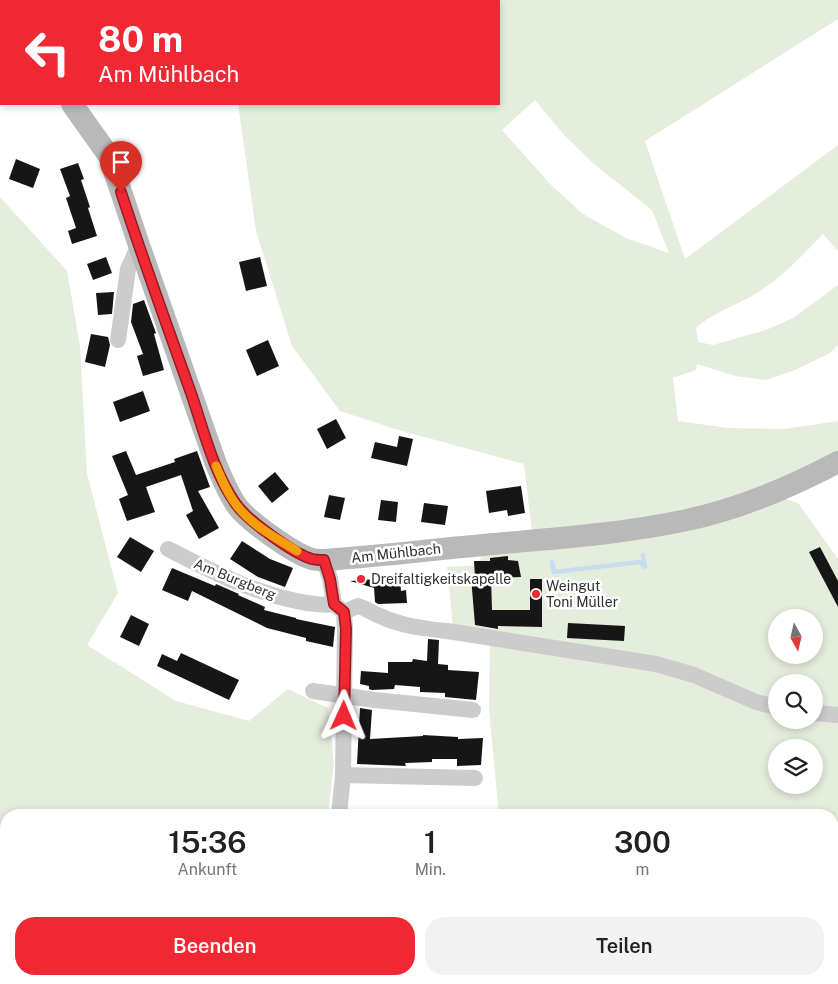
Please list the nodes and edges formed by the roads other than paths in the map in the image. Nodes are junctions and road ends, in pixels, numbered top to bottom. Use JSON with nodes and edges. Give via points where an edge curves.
{"nodes":[{"id":1,"x":73,"y":105,"type":"edge"},
{"id":2,"x":139,"y":245,"type":"junction"},
{"id":3,"x":118,"y":340,"type":"dead end"},
{"id":4,"x":838,"y":462,"type":"edge"},
{"id":5,"x":168,"y":549,"type":"dead end"},
{"id":6,"x":324,"y":560,"type":"junction"},
{"id":7,"x":339,"y":608,"type":"junction"},
{"id":8,"x":313,"y":691,"type":"dead end"},
{"id":9,"x":344,"y":696,"type":"junction"},
{"id":10,"x":768,"y":705,"type":"edge"},
{"id":11,"x":473,"y":710,"type":"dead end"},
{"id":12,"x":823,"y":714,"type":"edge"},
{"id":13,"x":838,"y":715,"type":"edge"},
{"id":14,"x":343,"y":775,"type":"junction"},
{"id":15,"x":475,"y":778,"type":"dead end"},
{"id":16,"x":340,"y":809,"type":"edge"}],
"edges":[{"from":1,"to":2,"type":"street","name":"Am Mühlbach","via":[[109,156]]},
{"from":2,"to":3,"type":"street","via":[[128,269]]},
{"from":2,"to":6,"type":"street","name":"Am Mühlbach","via":[[216,464],[232,497],[252,521],[272,536],[302,554]]},
{"from":4,"to":6,"type":"street","name":"Am Mühlbach","via":[[792,486],[683,521],[613,533]]},
{"from":5,"to":7,"type":"street","name":"Am Burgberg","via":[[266,594]]},
{"from":6,"to":7,"type":"street"},
{"from":7,"to":9,"type":"street","via":[[346,629]]},
{"from":7,"to":10,"type":"street","name":"Am Burgberg","via":[[358,606],[387,619],[423,628],[656,664],[694,674]]},
{"from":8,"to":9,"type":"street"},
{"from":9,"to":11,"type":"street"},
{"from":9,"to":14,"type":"street"},
{"from":12,"to":13,"type":"street"},
{"from":14,"to":15,"type":"street"},
{"from":14,"to":16,"type":"street"}]}
